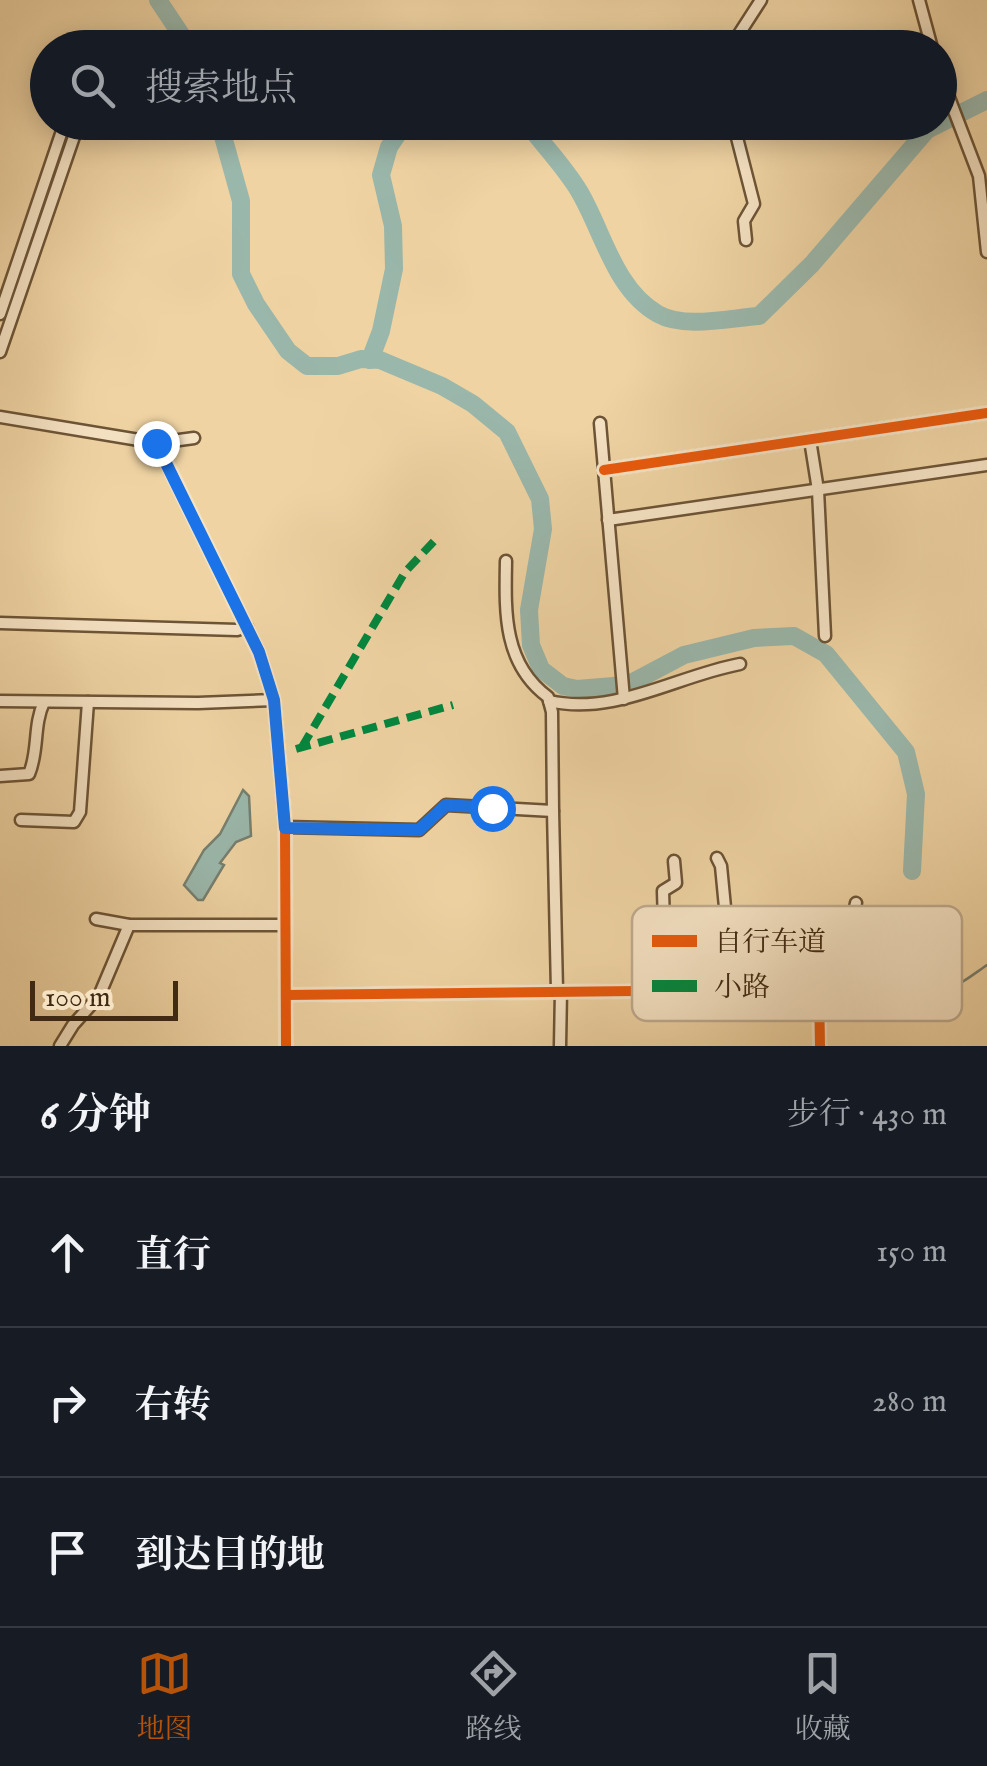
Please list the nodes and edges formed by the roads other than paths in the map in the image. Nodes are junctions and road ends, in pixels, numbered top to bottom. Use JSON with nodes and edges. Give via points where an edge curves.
{"nodes":[{"id":1,"x":761,"y":0,"type":"edge"},
{"id":2,"x":919,"y":0,"type":"edge"},
{"id":3,"x":742,"y":30,"type":"edge"},
{"id":4,"x":927,"y":30,"type":"edge"},
{"id":5,"x":957,"y":119,"type":"edge"},
{"id":6,"x":60,"y":140,"type":"edge"},
{"id":7,"x":72,"y":140,"type":"edge"},
{"id":8,"x":738,"y":140,"type":"edge"},
{"id":9,"x":746,"y":240,"type":"dead end"},
{"id":10,"x":987,"y":252,"type":"edge"},
{"id":11,"x":0,"y":314,"type":"edge"},
{"id":12,"x":0,"y":352,"type":"edge"},
{"id":13,"x":987,"y":413,"type":"edge"},
{"id":14,"x":0,"y":417,"type":"edge"},
{"id":15,"x":600,"y":423,"type":"dead end"},
{"id":16,"x":194,"y":438,"type":"dead end"},
{"id":17,"x":810,"y":440,"type":"junction"},
{"id":18,"x":156,"y":443,"type":"junction"},
{"id":19,"x":987,"y":465,"type":"edge"},
{"id":20,"x":604,"y":470,"type":"junction"},
{"id":21,"x":818,"y":490,"type":"junction"},
{"id":22,"x":608,"y":520,"type":"junction"},
{"id":23,"x":506,"y":561,"type":"dead end"},
{"id":24,"x":0,"y":622,"type":"edge"},
{"id":25,"x":248,"y":627,"type":"junction"},
{"id":26,"x":825,"y":636,"type":"dead end"},
{"id":27,"x":740,"y":664,"type":"dead end"},
{"id":28,"x":624,"y":699,"type":"junction"},
{"id":29,"x":274,"y":700,"type":"junction"},
{"id":30,"x":550,"y":701,"type":"junction"},
{"id":31,"x":0,"y":702,"type":"edge"},
{"id":32,"x":44,"y":702,"type":"junction"},
{"id":33,"x":88,"y":702,"type":"junction"},
{"id":34,"x":0,"y":776,"type":"edge"},
{"id":35,"x":553,"y":811,"type":"junction"},
{"id":36,"x":22,"y":820,"type":"dead end"},
{"id":37,"x":285,"y":828,"type":"junction"},
{"id":38,"x":717,"y":858,"type":"dead end"},
{"id":39,"x":674,"y":861,"type":"dead end"},
{"id":40,"x":856,"y":902,"type":"dead end"},
{"id":41,"x":663,"y":906,"type":"edge"},
{"id":42,"x":726,"y":906,"type":"edge"},
{"id":43,"x":855,"y":906,"type":"edge"},
{"id":44,"x":96,"y":919,"type":"dead end"},
{"id":45,"x":129,"y":925,"type":"junction"},
{"id":46,"x":284,"y":925,"type":"junction"},
{"id":47,"x":559,"y":990,"type":"junction"},
{"id":48,"x":632,"y":990,"type":"edge"},
{"id":49,"x":286,"y":994,"type":"junction"},
{"id":50,"x":819,"y":1021,"type":"edge"},
{"id":51,"x":60,"y":1046,"type":"edge"},
{"id":52,"x":286,"y":1046,"type":"edge"},
{"id":53,"x":560,"y":1046,"type":"edge"},
{"id":54,"x":820,"y":1046,"type":"edge"}],
"edges":[{"from":1,"to":3,"type":"street"},
{"from":2,"to":4,"type":"street"},
{"from":5,"to":10,"type":"street","via":[[979,176]]},
{"from":6,"to":11,"type":"street"},
{"from":7,"to":12,"type":"street"},
{"from":8,"to":9,"type":"street","via":[[754,204],[744,221]]},
{"from":13,"to":17,"type":"street"},
{"from":14,"to":18,"type":"street"},
{"from":15,"to":20,"type":"street"},
{"from":16,"to":18,"type":"street"},
{"from":17,"to":20,"type":"street"},
{"from":17,"to":21,"type":"street"},
{"from":18,"to":25,"type":"street"},
{"from":19,"to":21,"type":"street"},
{"from":20,"to":22,"type":"street"},
{"from":21,"to":22,"type":"street"},
{"from":21,"to":26,"type":"street"},
{"from":22,"to":28,"type":"street"},
{"from":23,"to":30,"type":"street","via":[[507,630],[519,667]]},
{"from":24,"to":25,"type":"street"},
{"from":25,"to":29,"type":"street"},
{"from":27,"to":28,"type":"street"},
{"from":28,"to":30,"type":"street","via":[[570,706]]},
{"from":29,"to":33,"type":"street"},
{"from":29,"to":37,"type":"street"},
{"from":30,"to":35,"type":"street"},
{"from":31,"to":32,"type":"street"},
{"from":32,"to":33,"type":"street"},
{"from":32,"to":34,"type":"street","via":[[28,774]]},
{"from":33,"to":36,"type":"street","via":[[80,812],[74,822]]},
{"from":35,"to":37,"type":"street","via":[[446,805],[419,830]]},
{"from":35,"to":47,"type":"street"},
{"from":37,"to":46,"type":"street"},
{"from":38,"to":42,"type":"street"},
{"from":39,"to":41,"type":"street","via":[[676,883],[663,891]]},
{"from":40,"to":43,"type":"street"},
{"from":44,"to":45,"type":"street"},
{"from":45,"to":46,"type":"street"},
{"from":45,"to":51,"type":"street","via":[[99,996]]},
{"from":46,"to":49,"type":"street"},
{"from":47,"to":48,"type":"street"},
{"from":47,"to":49,"type":"street"},
{"from":47,"to":53,"type":"street"},
{"from":49,"to":52,"type":"street"},
{"from":50,"to":54,"type":"street"}]}
